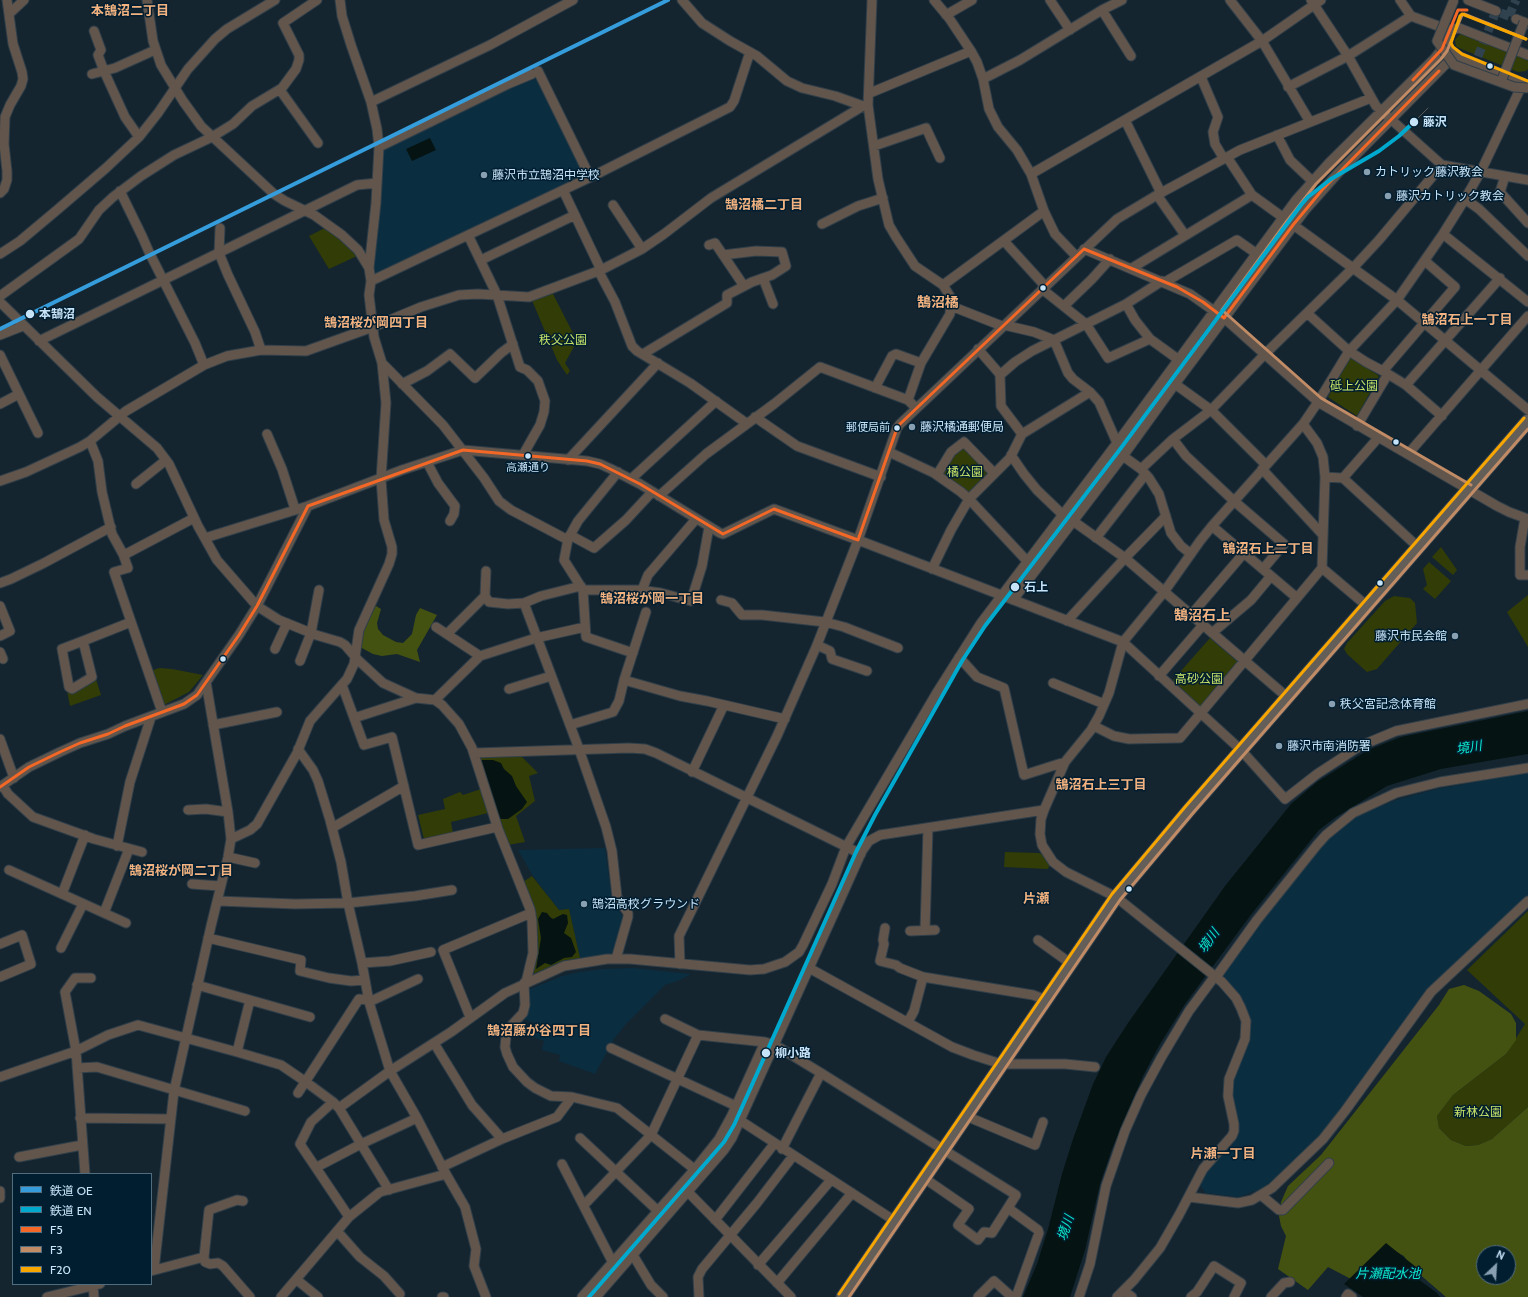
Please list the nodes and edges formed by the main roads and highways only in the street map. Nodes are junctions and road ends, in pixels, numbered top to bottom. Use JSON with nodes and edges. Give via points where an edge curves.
{"nodes":[{"id":1,"x":1528,"y":421,"type":"edge"},
{"id":2,"x":843,"y":1297,"type":"edge"}],
"edges":[{"from":1,"to":2,"type":"highway","via":[[1116,897]]}]}
